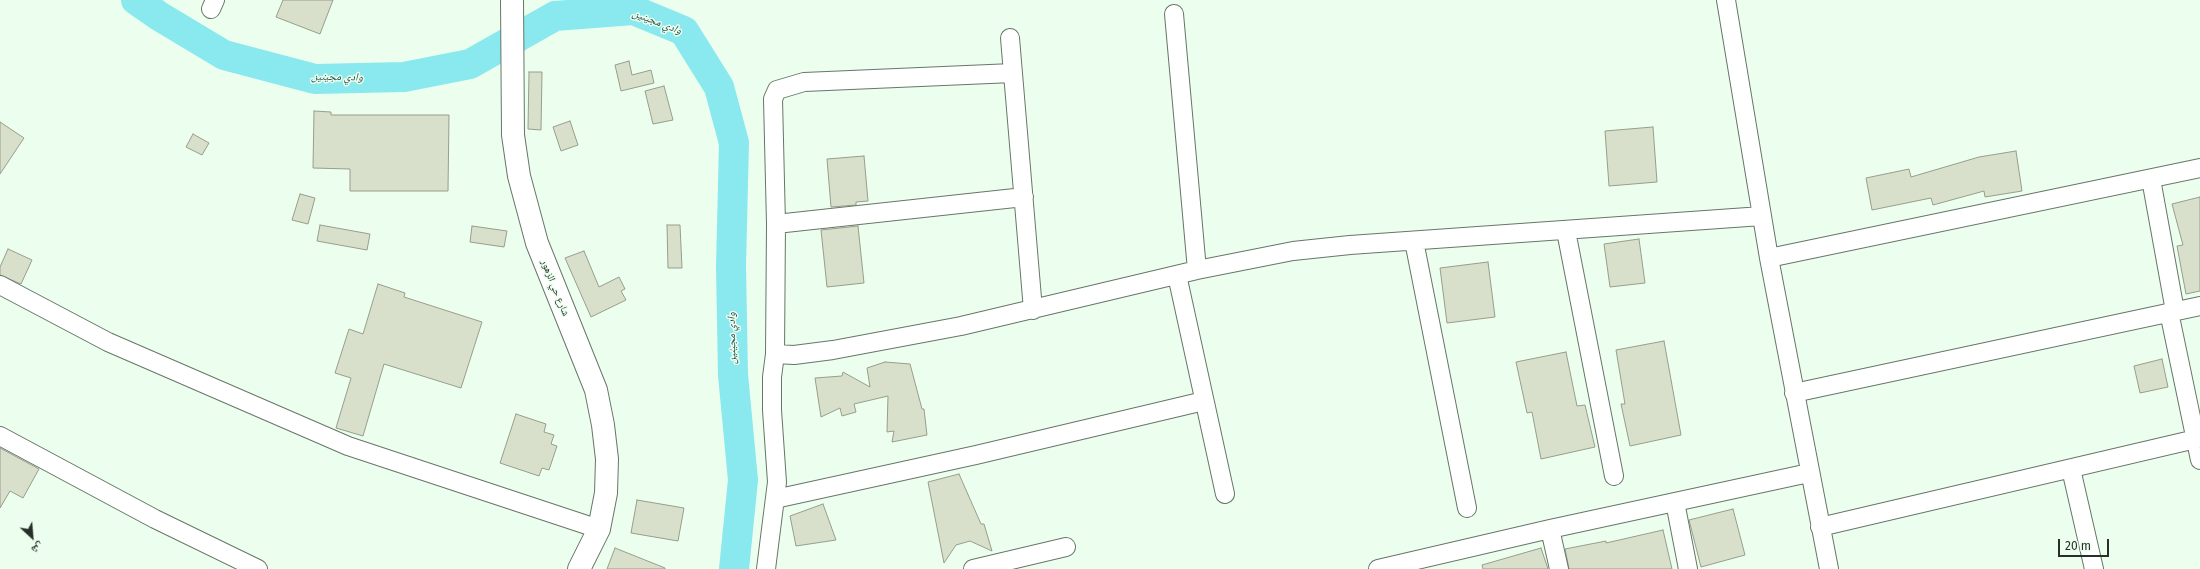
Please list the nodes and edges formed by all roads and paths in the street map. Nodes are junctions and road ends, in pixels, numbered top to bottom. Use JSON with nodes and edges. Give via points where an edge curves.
{"nodes":[{"id":1,"x":512,"y":0,"type":"edge"},
{"id":2,"x":1726,"y":0,"type":"edge"},
{"id":3,"x":1174,"y":14,"type":"dead end"},
{"id":4,"x":1010,"y":38,"type":"dead end"},
{"id":5,"x":1013,"y":72,"type":"junction"},
{"id":6,"x":2200,"y":168,"type":"edge"},
{"id":7,"x":2151,"y":179,"type":"junction"},
{"id":8,"x":1024,"y":197,"type":"junction"},
{"id":9,"x":1762,"y":216,"type":"junction"},
{"id":10,"x":776,"y":224,"type":"junction"},
{"id":11,"x":1566,"y":231,"type":"junction"},
{"id":12,"x":1414,"y":241,"type":"junction"},
{"id":13,"x":1769,"y":258,"type":"junction"},
{"id":14,"x":1197,"y":270,"type":"junction"},
{"id":15,"x":1177,"y":275,"type":"junction"},
{"id":16,"x":0,"y":285,"type":"edge"},
{"id":17,"x":2200,"y":306,"type":"edge"},
{"id":18,"x":1033,"y":310,"type":"junction"},
{"id":19,"x":2172,"y":312,"type":"junction"},
{"id":20,"x":775,"y":354,"type":"junction"},
{"id":21,"x":1794,"y":393,"type":"junction"},
{"id":22,"x":1204,"y":401,"type":"junction"},
{"id":23,"x":0,"y":436,"type":"edge"},
{"id":24,"x":2198,"y":438,"type":"edge"},
{"id":25,"x":2200,"y":460,"type":"edge"},
{"id":26,"x":2072,"y":469,"type":"junction"},
{"id":27,"x":1809,"y":473,"type":"junction"},
{"id":28,"x":1614,"y":476,"type":"dead end"},
{"id":29,"x":1225,"y":494,"type":"dead end"},
{"id":30,"x":775,"y":499,"type":"junction"},
{"id":31,"x":1675,"y":502,"type":"junction"},
{"id":32,"x":1467,"y":508,"type":"dead end"},
{"id":33,"x":1820,"y":527,"type":"junction"},
{"id":34,"x":599,"y":529,"type":"junction"},
{"id":35,"x":1550,"y":529,"type":"junction"},
{"id":36,"x":1066,"y":547,"type":"dead end"},
{"id":37,"x":258,"y":569,"type":"edge"},
{"id":38,"x":579,"y":569,"type":"edge"},
{"id":39,"x":766,"y":569,"type":"edge"},
{"id":40,"x":973,"y":569,"type":"edge"},
{"id":41,"x":1378,"y":569,"type":"edge"},
{"id":42,"x":1559,"y":569,"type":"edge"},
{"id":43,"x":1688,"y":569,"type":"edge"},
{"id":44,"x":1829,"y":569,"type":"edge"},
{"id":45,"x":2094,"y":569,"type":"edge"}],
"edges":[{"from":1,"to":34,"type":"street","name":"شارع حي الزهور","via":[[513,135],[519,176],[537,243],[596,390],[607,459],[606,493]]},
{"from":2,"to":9,"type":"street"},
{"from":3,"to":14,"type":"street"},
{"from":4,"to":5,"type":"street"},
{"from":5,"to":8,"type":"street"},
{"from":5,"to":10,"type":"street","via":[[804,82],[777,90],[772,99]]},
{"from":6,"to":7,"type":"street"},
{"from":7,"to":13,"type":"street"},
{"from":7,"to":19,"type":"street"},
{"from":8,"to":10,"type":"street"},
{"from":8,"to":18,"type":"street"},
{"from":9,"to":11,"type":"street"},
{"from":9,"to":13,"type":"street"},
{"from":10,"to":20,"type":"street"},
{"from":11,"to":12,"type":"street"},
{"from":11,"to":28,"type":"street"},
{"from":12,"to":14,"type":"street","via":[[1293,251]]},
{"from":12,"to":32,"type":"street"},
{"from":13,"to":21,"type":"street"},
{"from":14,"to":15,"type":"street"},
{"from":15,"to":18,"type":"street"},
{"from":15,"to":22,"type":"street"},
{"from":16,"to":34,"type":"street","via":[[108,342],[348,446]]},
{"from":17,"to":19,"type":"street"},
{"from":18,"to":20,"type":"street","via":[[833,350],[794,355]]},
{"from":19,"to":21,"type":"street"},
{"from":19,"to":24,"type":"street"},
{"from":20,"to":30,"type":"street","via":[[772,377],[777,482]]},
{"from":21,"to":27,"type":"street"},
{"from":22,"to":29,"type":"street"},
{"from":22,"to":30,"type":"street"},
{"from":23,"to":37,"type":"street","via":[[155,519]]},
{"from":24,"to":25,"type":"street"},
{"from":24,"to":26,"type":"street"},
{"from":26,"to":33,"type":"street"},
{"from":26,"to":45,"type":"street"},
{"from":27,"to":31,"type":"street"},
{"from":27,"to":33,"type":"street"},
{"from":30,"to":39,"type":"street"},
{"from":31,"to":35,"type":"street"},
{"from":31,"to":43,"type":"street"},
{"from":33,"to":44,"type":"street"},
{"from":34,"to":38,"type":"street","name":"شارع حي الزهور"},
{"from":35,"to":41,"type":"street"},
{"from":35,"to":42,"type":"street"},
{"from":36,"to":40,"type":"street"}]}
